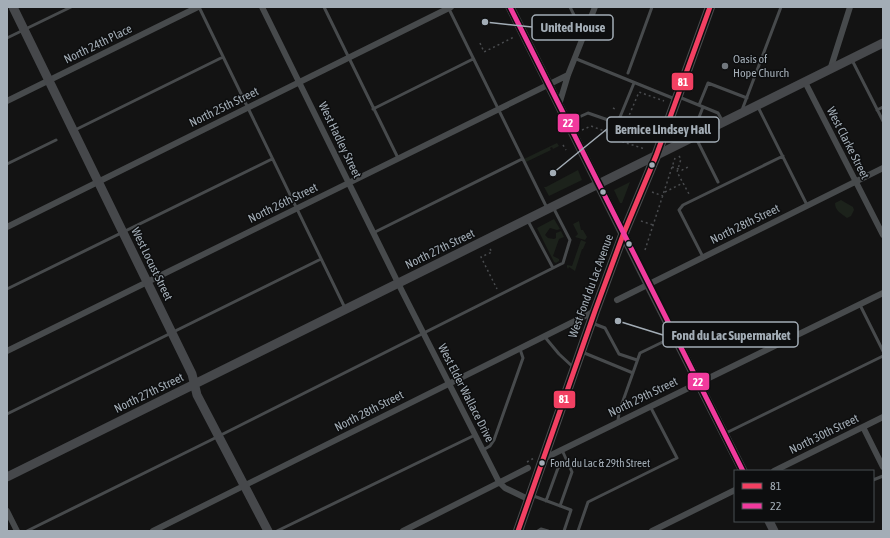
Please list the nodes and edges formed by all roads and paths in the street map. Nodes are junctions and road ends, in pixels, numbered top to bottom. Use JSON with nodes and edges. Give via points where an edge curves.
{"nodes":[{"id":1,"x":13,"y":7,"type":"edge"},
{"id":2,"x":71,"y":7,"type":"edge"},
{"id":3,"x":198,"y":7,"type":"edge"},
{"id":4,"x":262,"y":7,"type":"edge"},
{"id":5,"x":324,"y":7,"type":"edge"},
{"id":6,"x":449,"y":7,"type":"edge"},
{"id":7,"x":510,"y":7,"type":"edge"},
{"id":8,"x":570,"y":7,"type":"edge"},
{"id":9,"x":595,"y":7,"type":"edge"},
{"id":10,"x":652,"y":7,"type":"edge"},
{"id":11,"x":781,"y":7,"type":"edge"},
{"id":12,"x":850,"y":7,"type":"edge"},
{"id":13,"x":708,"y":8,"type":"edge"},
{"id":14,"x":25,"y":29,"type":"junction"},
{"id":15,"x":584,"y":35,"type":"junction"},
{"id":16,"x":7,"y":38,"type":"edge"},
{"id":17,"x":514,"y":38,"type":"dead end"},
{"id":18,"x":480,"y":43,"type":"dead end"},
{"id":19,"x":883,"y":43,"type":"edge"},
{"id":20,"x":223,"y":57,"type":"junction"},
{"id":21,"x":348,"y":58,"type":"junction"},
{"id":22,"x":574,"y":58,"type":"junction"},
{"id":23,"x":473,"y":59,"type":"junction"},
{"id":24,"x":852,"y":59,"type":"junction"},
{"id":25,"x":830,"y":70,"type":"junction"},
{"id":26,"x":628,"y":73,"type":"dead end"},
{"id":27,"x":568,"y":75,"type":"junction"},
{"id":28,"x":49,"y":80,"type":"junction"},
{"id":29,"x":299,"y":82,"type":"junction"},
{"id":30,"x":805,"y":82,"type":"junction"},
{"id":31,"x":634,"y":83,"type":"junction"},
{"id":32,"x":549,"y":84,"type":"junction"},
{"id":33,"x":677,"y":98,"type":"junction"},
{"id":34,"x":747,"y":98,"type":"junction"},
{"id":35,"x":7,"y":101,"type":"edge"},
{"id":36,"x":559,"y":105,"type":"junction"},
{"id":37,"x":701,"y":106,"type":"junction"},
{"id":38,"x":757,"y":106,"type":"junction"},
{"id":39,"x":248,"y":107,"type":"junction"},
{"id":40,"x":883,"y":107,"type":"edge"},
{"id":41,"x":373,"y":109,"type":"junction"},
{"id":42,"x":498,"y":110,"type":"junction"},
{"id":43,"x":877,"y":110,"type":"junction"},
{"id":44,"x":741,"y":114,"type":"junction"},
{"id":45,"x":883,"y":121,"type":"edge"},
{"id":46,"x":568,"y":122,"type":"junction"},
{"id":47,"x":723,"y":123,"type":"junction"},
{"id":48,"x":74,"y":131,"type":"junction"},
{"id":49,"x":699,"y":134,"type":"junction"},
{"id":50,"x":620,"y":137,"type":"dead end"},
{"id":51,"x":56,"y":140,"type":"dead end"},
{"id":52,"x":563,"y":145,"type":"dead end"},
{"id":53,"x":645,"y":149,"type":"dead end"},
{"id":54,"x":566,"y":150,"type":"dead end"},
{"id":55,"x":656,"y":156,"type":"junction"},
{"id":56,"x":679,"y":156,"type":"dead end"},
{"id":57,"x":783,"y":156,"type":"junction"},
{"id":58,"x":398,"y":158,"type":"junction"},
{"id":59,"x":675,"y":158,"type":"dead end"},
{"id":60,"x":272,"y":159,"type":"junction"},
{"id":61,"x":522,"y":159,"type":"junction"},
{"id":62,"x":7,"y":164,"type":"edge"},
{"id":63,"x":672,"y":167,"type":"junction"},
{"id":64,"x":688,"y":167,"type":"dead end"},
{"id":65,"x":883,"y":168,"type":"edge"},
{"id":66,"x":678,"y":169,"type":"junction"},
{"id":67,"x":856,"y":181,"type":"junction"},
{"id":68,"x":99,"y":182,"type":"junction"},
{"id":69,"x":349,"y":182,"type":"junction"},
{"id":70,"x":718,"y":182,"type":"dead end"},
{"id":71,"x":683,"y":183,"type":"junction"},
{"id":72,"x":598,"y":184,"type":"junction"},
{"id":73,"x":652,"y":192,"type":"dead end"},
{"id":74,"x":664,"y":192,"type":"junction"},
{"id":75,"x":689,"y":194,"type":"dead end"},
{"id":76,"x":663,"y":196,"type":"junction"},
{"id":77,"x":807,"y":205,"type":"junction"},
{"id":78,"x":550,"y":208,"type":"junction"},
{"id":79,"x":296,"y":209,"type":"junction"},
{"id":80,"x":527,"y":220,"type":"junction"},
{"id":81,"x":641,"y":220,"type":"dead end"},
{"id":82,"x":653,"y":225,"type":"junction"},
{"id":83,"x":7,"y":227,"type":"edge"},
{"id":84,"x":124,"y":232,"type":"junction"},
{"id":85,"x":373,"y":232,"type":"junction"},
{"id":86,"x":623,"y":235,"type":"junction"},
{"id":87,"x":883,"y":235,"type":"edge"},
{"id":88,"x":490,"y":249,"type":"dead end"},
{"id":89,"x":645,"y":250,"type":"dead end"},
{"id":90,"x":703,"y":257,"type":"junction"},
{"id":91,"x":321,"y":259,"type":"junction"},
{"id":92,"x":553,"y":268,"type":"junction"},
{"id":93,"x":147,"y":282,"type":"junction"},
{"id":94,"x":398,"y":283,"type":"junction"},
{"id":95,"x":648,"y":284,"type":"junction"},
{"id":96,"x":7,"y":289,"type":"edge"},
{"id":97,"x":497,"y":289,"type":"dead end"},
{"id":98,"x":883,"y":293,"type":"edge"},
{"id":99,"x":617,"y":300,"type":"dead end"},
{"id":100,"x":860,"y":304,"type":"junction"},
{"id":101,"x":346,"y":310,"type":"junction"},
{"id":102,"x":595,"y":311,"type":"junction"},
{"id":103,"x":590,"y":323,"type":"junction"},
{"id":104,"x":171,"y":332,"type":"junction"},
{"id":105,"x":423,"y":332,"type":"junction"},
{"id":106,"x":543,"y":336,"type":"junction"},
{"id":107,"x":674,"y":336,"type":"junction"},
{"id":108,"x":520,"y":348,"type":"junction"},
{"id":109,"x":7,"y":351,"type":"edge"},
{"id":110,"x":580,"y":351,"type":"junction"},
{"id":111,"x":883,"y":351,"type":"edge"},
{"id":112,"x":883,"y":356,"type":"edge"},
{"id":113,"x":637,"y":360,"type":"junction"},
{"id":114,"x":574,"y":368,"type":"junction"},
{"id":115,"x":633,"y":373,"type":"junction"},
{"id":116,"x":698,"y":382,"type":"junction"},
{"id":117,"x":448,"y":383,"type":"junction"},
{"id":118,"x":195,"y":384,"type":"junction"},
{"id":119,"x":650,"y":406,"type":"junction"},
{"id":120,"x":7,"y":414,"type":"edge"},
{"id":121,"x":883,"y":417,"type":"edge"},
{"id":122,"x":618,"y":422,"type":"junction"},
{"id":123,"x":863,"y":428,"type":"junction"},
{"id":124,"x":724,"y":433,"type":"junction"},
{"id":125,"x":475,"y":435,"type":"junction"},
{"id":126,"x":219,"y":436,"type":"junction"},
{"id":127,"x":483,"y":450,"type":"junction"},
{"id":128,"x":561,"y":450,"type":"junction"},
{"id":129,"x":542,"y":459,"type":"junction"},
{"id":130,"x":568,"y":463,"type":"junction"},
{"id":131,"x":883,"y":467,"type":"edge"},
{"id":132,"x":528,"y":468,"type":"dead end"},
{"id":133,"x":743,"y":470,"type":"edge"},
{"id":134,"x":778,"y":470,"type":"edge"},
{"id":135,"x":7,"y":477,"type":"edge"},
{"id":136,"x":499,"y":482,"type":"junction"},
{"id":137,"x":244,"y":485,"type":"junction"},
{"id":138,"x":734,"y":490,"type":"edge"},
{"id":139,"x":529,"y":497,"type":"junction"},
{"id":140,"x":546,"y":501,"type":"junction"},
{"id":141,"x":560,"y":506,"type":"junction"},
{"id":142,"x":7,"y":511,"type":"edge"},
{"id":143,"x":770,"y":522,"type":"edge"},
{"id":144,"x":17,"y":531,"type":"edge"},
{"id":145,"x":27,"y":531,"type":"edge"},
{"id":146,"x":153,"y":531,"type":"edge"},
{"id":147,"x":268,"y":531,"type":"edge"},
{"id":148,"x":277,"y":531,"type":"edge"},
{"id":149,"x":403,"y":531,"type":"edge"},
{"id":150,"x":518,"y":531,"type":"edge"},
{"id":151,"x":538,"y":531,"type":"edge"},
{"id":152,"x":548,"y":531,"type":"edge"},
{"id":153,"x":564,"y":531,"type":"edge"},
{"id":154,"x":578,"y":531,"type":"edge"},
{"id":155,"x":652,"y":531,"type":"edge"},
{"id":156,"x":774,"y":531,"type":"edge"}],
"edges":[{"from":1,"to":14,"type":"street","name":"West Locust Street"},
{"from":2,"to":14,"type":"lane"},
{"from":3,"to":20,"type":"lane"},
{"from":3,"to":28,"type":"street","name":"North 24th Place"},
{"from":4,"to":29,"type":"street","name":"West Hadley Street"},
{"from":5,"to":21,"type":"lane"},
{"from":6,"to":21,"type":"street","name":"North 25th Street"},
{"from":6,"to":23,"type":"lane"},
{"from":7,"to":32,"type":"street"},
{"from":8,"to":15,"type":"lane"},
{"from":9,"to":15,"type":"street"},
{"from":10,"to":26,"type":"lane"},
{"from":11,"to":34,"type":"lane"},
{"from":12,"to":25,"type":"street"},
{"from":13,"to":33,"type":"main road","name":"West Fond du Lac Avenue"},
{"from":14,"to":16,"type":"lane"},
{"from":14,"to":28,"type":"street","name":"West Locust Street"},
{"from":15,"to":22,"type":"street"},
{"from":17,"to":18,"type":"path","via":[[484,52]]},
{"from":19,"to":24,"type":"street","name":"North 27th Street"},
{"from":20,"to":39,"type":"lane"},
{"from":20,"to":48,"type":"lane"},
{"from":21,"to":29,"type":"street","name":"North 25th Street"},
{"from":21,"to":41,"type":"lane"},
{"from":22,"to":27,"type":"street"},
{"from":22,"to":31,"type":"lane"},
{"from":23,"to":41,"type":"lane"},
{"from":23,"to":42,"type":"lane"},
{"from":24,"to":25,"type":"street","name":"North 27th Street"},
{"from":24,"to":43,"type":"lane"},
{"from":25,"to":30,"type":"street","name":"North 27th Street"},
{"from":27,"to":32,"type":"street","name":"North 26th Street"},
{"from":27,"to":36,"type":"street"},
{"from":28,"to":35,"type":"street","name":"North 24th Place"},
{"from":28,"to":48,"type":"street","name":"West Locust Street"},
{"from":29,"to":39,"type":"street","name":"North 25th Street"},
{"from":29,"to":69,"type":"street","name":"West Hadley Street"},
{"from":30,"to":38,"type":"street","name":"North 27th Street"},
{"from":30,"to":67,"type":"street","name":"West Clarke Street"},
{"from":31,"to":33,"type":"lane"},
{"from":31,"to":46,"type":"lane","via":[[617,121],[588,113]]},
{"from":32,"to":36,"type":"street"},
{"from":32,"to":42,"type":"street","name":"North 26th Street"},
{"from":33,"to":37,"type":"lane"},
{"from":33,"to":55,"type":"main road","name":"West Fond du Lac Avenue"},
{"from":34,"to":37,"type":"lane","via":[[708,83]]},
{"from":34,"to":44,"type":"lane"},
{"from":36,"to":46,"type":"street"},
{"from":37,"to":47,"type":"lane","via":[[718,113]]},
{"from":37,"to":49,"type":"lane"},
{"from":38,"to":44,"type":"street","name":"North 27th Street"},
{"from":38,"to":57,"type":"lane"},
{"from":39,"to":60,"type":"lane"},
{"from":39,"to":68,"type":"street","name":"North 25th Street"},
{"from":40,"to":43,"type":"lane"},
{"from":41,"to":58,"type":"lane"},
{"from":42,"to":58,"type":"street","name":"North 26th Street"},
{"from":42,"to":61,"type":"lane"},
{"from":43,"to":45,"type":"lane"},
{"from":44,"to":47,"type":"street","name":"North 27th Street"},
{"from":46,"to":72,"type":"street"},
{"from":47,"to":49,"type":"street","name":"North 27th Street"},
{"from":48,"to":68,"type":"street","name":"West Locust Street"},
{"from":49,"to":55,"type":"street","name":"North 27th Street"},
{"from":49,"to":70,"type":"lane"},
{"from":50,"to":53,"type":"path","via":[[623,142]]},
{"from":51,"to":62,"type":"lane"},
{"from":52,"to":54,"type":"path"},
{"from":55,"to":72,"type":"street","name":"North 27th Street"},
{"from":55,"to":86,"type":"main road","name":"West Fond du Lac Avenue"},
{"from":56,"to":66,"type":"path","via":[[681,159]]},
{"from":57,"to":77,"type":"lane"},
{"from":57,"to":90,"type":"lane","via":[[683,205],[679,210]]},
{"from":58,"to":69,"type":"street","name":"North 26th Street"},
{"from":59,"to":63,"type":"path"},
{"from":60,"to":79,"type":"lane"},
{"from":60,"to":84,"type":"lane"},
{"from":61,"to":78,"type":"lane"},
{"from":61,"to":85,"type":"lane"},
{"from":63,"to":66,"type":"path"},
{"from":63,"to":74,"type":"path"},
{"from":64,"to":66,"type":"path"},
{"from":65,"to":67,"type":"street","name":"North 28th Street"},
{"from":66,"to":71,"type":"path"},
{"from":67,"to":77,"type":"street","name":"North 28th Street"},
{"from":67,"to":87,"type":"street","name":"West Clarke Street"},
{"from":68,"to":83,"type":"street","name":"North 25th Street"},
{"from":68,"to":84,"type":"street","name":"West Locust Street"},
{"from":69,"to":79,"type":"street","name":"North 26th Street"},
{"from":69,"to":85,"type":"street","name":"West Hadley Street"},
{"from":71,"to":74,"type":"path"},
{"from":71,"to":75,"type":"path"},
{"from":72,"to":78,"type":"street","name":"North 27th Street"},
{"from":72,"to":86,"type":"street"},
{"from":73,"to":76,"type":"path"},
{"from":74,"to":76,"type":"path"},
{"from":76,"to":82,"type":"path"},
{"from":77,"to":90,"type":"street","name":"North 28th Street"},
{"from":78,"to":80,"type":"street","name":"North 27th Street"},
{"from":78,"to":92,"type":"lane","via":[[570,240],[562,263]]},
{"from":79,"to":91,"type":"lane"},
{"from":79,"to":93,"type":"street","name":"North 26th Street"},
{"from":80,"to":92,"type":"lane"},
{"from":80,"to":94,"type":"street","name":"North 27th Street"},
{"from":81,"to":82,"type":"path"},
{"from":82,"to":89,"type":"path"},
{"from":84,"to":93,"type":"street","name":"West Locust Street"},
{"from":84,"to":96,"type":"lane"},
{"from":85,"to":94,"type":"street","name":"West Hadley Street"},
{"from":86,"to":95,"type":"street"},
{"from":86,"to":102,"type":"main road","name":"West Fond du Lac Avenue"},
{"from":88,"to":97,"type":"path","via":[[492,252],[481,257]]},
{"from":90,"to":95,"type":"street","name":"North 28th Street"},
{"from":91,"to":101,"type":"lane"},
{"from":91,"to":104,"type":"lane"},
{"from":92,"to":105,"type":"lane"},
{"from":93,"to":104,"type":"street","name":"West Locust Street"},
{"from":93,"to":109,"type":"street","name":"North 26th Street"},
{"from":94,"to":101,"type":"street","name":"North 27th Street"},
{"from":94,"to":105,"type":"street","name":"West Elder Wallace Drive"},
{"from":95,"to":99,"type":"street","name":"North 28th Street"},
{"from":95,"to":107,"type":"street"},
{"from":98,"to":100,"type":"street","name":"North 29th Street"},
{"from":100,"to":111,"type":"lane"},
{"from":100,"to":116,"type":"street","name":"North 29th Street"},
{"from":101,"to":118,"type":"street","name":"North 27th Street"},
{"from":102,"to":103,"type":"main road","name":"West Fond du Lac Avenue"},
{"from":102,"to":106,"type":"street","name":"North 28th Street"},
{"from":103,"to":110,"type":"main road","name":"West Fond du Lac Avenue"},
{"from":103,"to":113,"type":"lane","via":[[605,328],[619,354]]},
{"from":104,"to":118,"type":"street","name":"West Locust Street"},
{"from":104,"to":120,"type":"lane"},
{"from":105,"to":117,"type":"street","name":"West Elder Wallace Drive"},
{"from":105,"to":126,"type":"lane"},
{"from":106,"to":108,"type":"street","name":"North 28th Street"},
{"from":106,"to":114,"type":"lane"},
{"from":107,"to":113,"type":"lane","via":[[640,353]]},
{"from":107,"to":116,"type":"street"},
{"from":108,"to":117,"type":"street","name":"North 28th Street"},
{"from":108,"to":127,"type":"lane","via":[[523,358],[494,440]]},
{"from":110,"to":114,"type":"main road","name":"West Fond du Lac Avenue"},
{"from":110,"to":115,"type":"lane"},
{"from":112,"to":124,"type":"lane"},
{"from":113,"to":115,"type":"lane"},
{"from":114,"to":129,"type":"main road","name":"West Fond du Lac Avenue"},
{"from":115,"to":122,"type":"lane"},
{"from":116,"to":119,"type":"street","name":"North 29th Street"},
{"from":116,"to":124,"type":"street"},
{"from":117,"to":125,"type":"street","name":"West Elder Wallace Drive"},
{"from":117,"to":137,"type":"street","name":"North 28th Street"},
{"from":118,"to":126,"type":"street","name":"West Locust Street","via":[[197,395]]},
{"from":118,"to":135,"type":"street","name":"North 27th Street"},
{"from":119,"to":122,"type":"street","name":"North 29th Street"},
{"from":119,"to":154,"type":"lane","via":[[677,458],[588,502]]},
{"from":121,"to":123,"type":"street","name":"North 30th Street"},
{"from":122,"to":128,"type":"street","name":"North 29th Street"},
{"from":123,"to":131,"type":"street"},
{"from":123,"to":134,"type":"street","name":"North 30th Street"},
{"from":124,"to":133,"type":"street"},
{"from":125,"to":127,"type":"street","name":"West Elder Wallace Drive"},
{"from":125,"to":148,"type":"lane"},
{"from":126,"to":137,"type":"street","name":"West Locust Street"},
{"from":126,"to":145,"type":"lane"},
{"from":127,"to":136,"type":"street","name":"West Elder Wallace Drive"},
{"from":128,"to":129,"type":"street","name":"North 29th Street"},
{"from":128,"to":130,"type":"lane"},
{"from":129,"to":139,"type":"main road","name":"West Fond du Lac Avenue"},
{"from":130,"to":140,"type":"lane","via":[[558,468]]},
{"from":130,"to":141,"type":"lane","via":[[572,472]]},
{"from":132,"to":136,"type":"street"},
{"from":136,"to":139,"type":"street","name":"West Elder Wallace Drive","via":[[505,488]]},
{"from":136,"to":149,"type":"street"},
{"from":137,"to":146,"type":"street","name":"North 28th Street"},
{"from":137,"to":147,"type":"street","name":"West Locust Street"},
{"from":138,"to":155,"type":"street"},
{"from":139,"to":140,"type":"lane"},
{"from":139,"to":150,"type":"main road","name":"West Fond du Lac Avenue"},
{"from":140,"to":141,"type":"lane"},
{"from":141,"to":153,"type":"lane","via":[[571,510]]},
{"from":142,"to":144,"type":"street"},
{"from":143,"to":156,"type":"street"},
{"from":151,"to":152,"type":"lane"}]}
